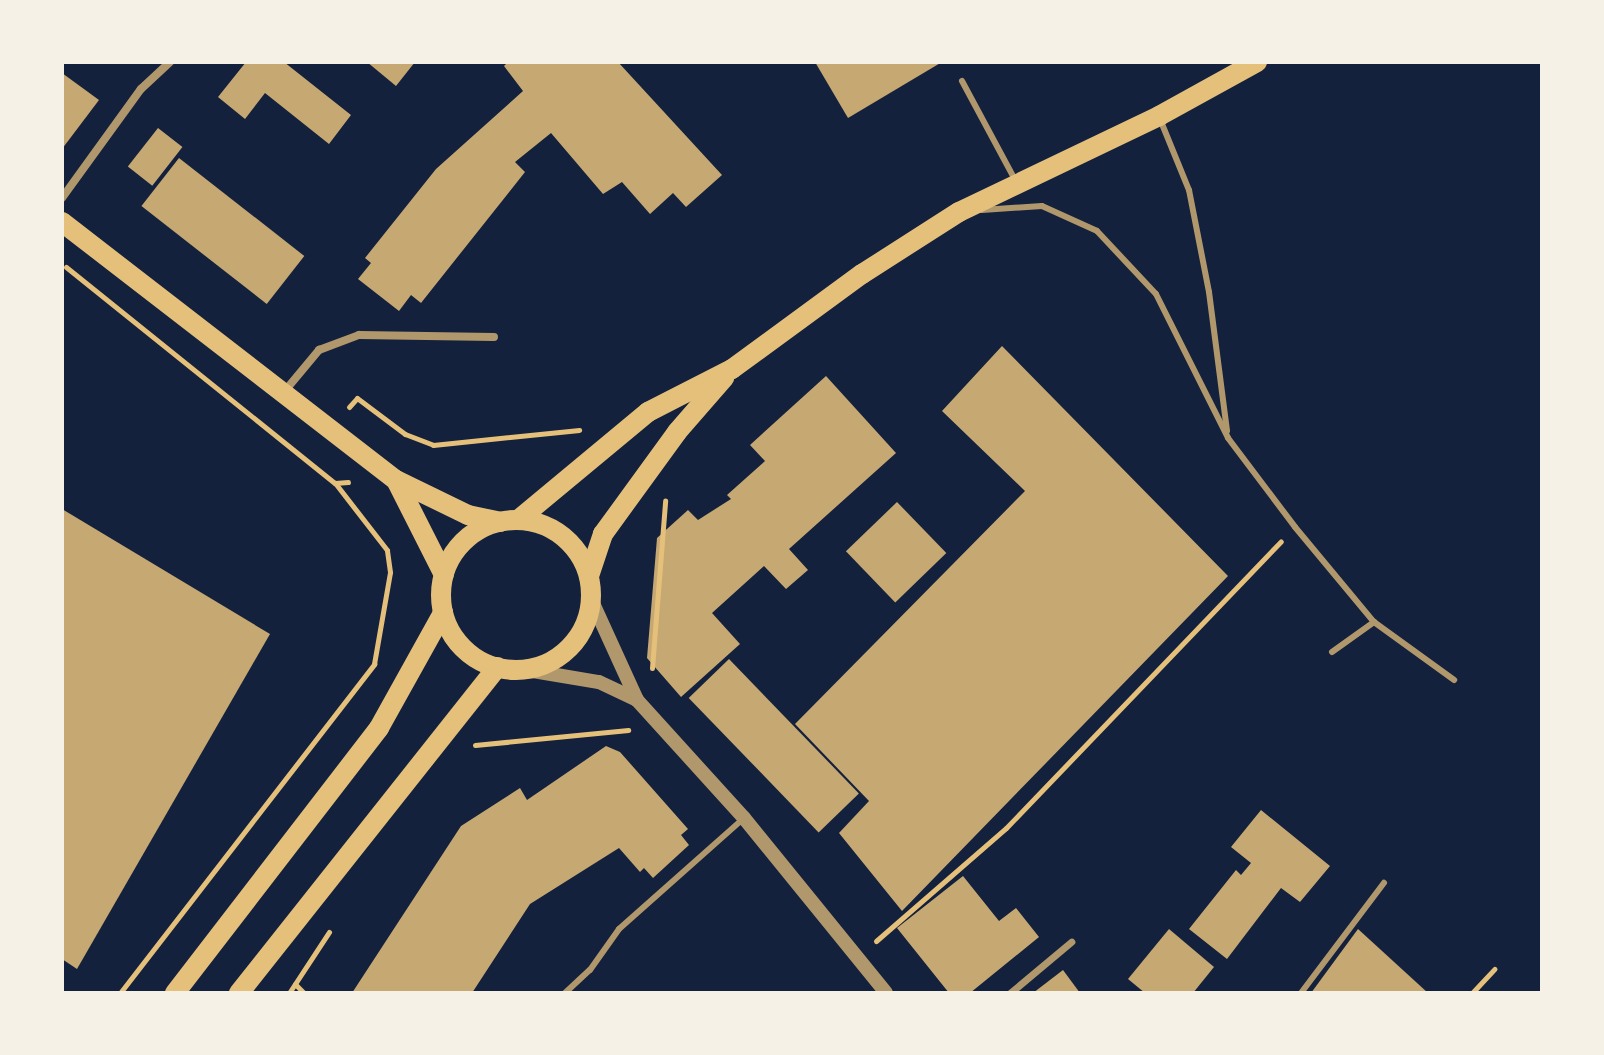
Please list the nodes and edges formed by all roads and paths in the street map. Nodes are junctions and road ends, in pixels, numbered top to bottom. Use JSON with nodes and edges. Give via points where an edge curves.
{"nodes":[{"id":1,"x":170,"y":62,"type":"edge"},
{"id":2,"x":1255,"y":63,"type":"edge"},
{"id":3,"x":962,"y":81,"type":"dead end"},
{"id":4,"x":1159,"y":116,"type":"junction"},
{"id":5,"x":1016,"y":181,"type":"junction"},
{"id":6,"x":62,"y":198,"type":"edge"},
{"id":7,"x":959,"y":212,"type":"junction"},
{"id":8,"x":62,"y":222,"type":"edge"},
{"id":9,"x":62,"y":264,"type":"edge"},
{"id":10,"x":494,"y":337,"type":"dead end"},
{"id":11,"x":732,"y":369,"type":"junction"},
{"id":12,"x":283,"y":392,"type":"junction"},
{"id":13,"x":330,"y":430,"type":"junction"},
{"id":14,"x":1228,"y":438,"type":"junction"},
{"id":15,"x":604,"y":451,"type":"junction"},
{"id":16,"x":396,"y":480,"type":"junction"},
{"id":17,"x":335,"y":483,"type":"junction"},
{"id":18,"x":637,"y":485,"type":"junction"},
{"id":19,"x":509,"y":521,"type":"junction"},
{"id":20,"x":1295,"y":527,"type":"junction"},
{"id":21,"x":444,"y":575,"type":"junction"},
{"id":22,"x":589,"y":576,"type":"junction"},
{"id":23,"x":591,"y":599,"type":"junction"},
{"id":24,"x":443,"y":613,"type":"junction"},
{"id":25,"x":1374,"y":622,"type":"junction"},
{"id":26,"x":1332,"y":652,"type":"dead end"},
{"id":27,"x":374,"y":664,"type":"junction"},
{"id":28,"x":497,"y":667,"type":"junction"},
{"id":29,"x":521,"y":669,"type":"junction"},
{"id":30,"x":1454,"y":680,"type":"dead end"},
{"id":31,"x":401,"y":690,"type":"junction"},
{"id":32,"x":637,"y":700,"type":"junction"},
{"id":33,"x":650,"y":713,"type":"junction"},
{"id":34,"x":450,"y":726,"type":"junction"},
{"id":35,"x":744,"y":818,"type":"junction"},
{"id":36,"x":1384,"y":883,"type":"dead end"},
{"id":37,"x":1071,"y":942,"type":"dead end"},
{"id":38,"x":857,"y":957,"type":"junction"},
{"id":39,"x":1494,"y":969,"type":"dead end"},
{"id":40,"x":295,"y":984,"type":"dead end"},
{"id":41,"x":120,"y":993,"type":"edge"},
{"id":42,"x":175,"y":993,"type":"edge"},
{"id":43,"x":239,"y":993,"type":"edge"},
{"id":44,"x":304,"y":993,"type":"edge"},
{"id":45,"x":565,"y":993,"type":"edge"},
{"id":46,"x":886,"y":993,"type":"edge"},
{"id":47,"x":1010,"y":993,"type":"edge"},
{"id":48,"x":1301,"y":993,"type":"edge"},
{"id":49,"x":1472,"y":993,"type":"edge"}],
"edges":[{"from":1,"to":6,"type":"street","via":[[141,89]]},
{"from":2,"to":4,"type":"main road"},
{"from":3,"to":5,"type":"lane"},
{"from":4,"to":5,"type":"main road"},
{"from":4,"to":14,"type":"lane","via":[[1189,190]]},
{"from":5,"to":7,"type":"main road"},
{"from":7,"to":11,"type":"main road","via":[[862,274]]},
{"from":7,"to":14,"type":"lane","via":[[1042,206],[1097,231],[1156,294]]},
{"from":8,"to":12,"type":"main road"},
{"from":9,"to":17,"type":"path"},
{"from":10,"to":12,"type":"street","via":[[359,335],[319,350]]},
{"from":11,"to":15,"type":"main road","via":[[648,412]]},
{"from":11,"to":18,"type":"main road"},
{"from":12,"to":13,"type":"main road"},
{"from":13,"to":15,"type":"path","via":[[357,398],[405,434],[433,445],[578,430]]},
{"from":13,"to":16,"type":"main road"},
{"from":14,"to":20,"type":"lane"},
{"from":15,"to":19,"type":"main road"},
{"from":16,"to":17,"type":"path"},
{"from":16,"to":19,"type":"main road","via":[[468,515]]},
{"from":16,"to":21,"type":"main road"},
{"from":17,"to":27,"type":"path","via":[[387,550],[390,572]]},
{"from":18,"to":22,"type":"main road","via":[[603,534]]},
{"from":18,"to":32,"type":"path","via":[[666,500],[649,654],[655,662]]},
{"from":19,"to":21,"type":"main road","via":[[470,535],[453,552]]},
{"from":19,"to":22,"type":"main road","via":[[542,524],[562,536]]},
{"from":20,"to":25,"type":"lane"},
{"from":20,"to":38,"type":"path","via":[[1006,828]]},
{"from":21,"to":24,"type":"main road"},
{"from":22,"to":23,"type":"main road"},
{"from":23,"to":29,"type":"main road","via":[[575,642],[557,658]]},
{"from":23,"to":32,"type":"street"},
{"from":24,"to":28,"type":"main road","via":[[467,653]]},
{"from":24,"to":31,"type":"main road"},
{"from":25,"to":26,"type":"lane"},
{"from":25,"to":30,"type":"lane"},
{"from":27,"to":31,"type":"path"},
{"from":27,"to":41,"type":"path"},
{"from":28,"to":29,"type":"main road"},
{"from":28,"to":34,"type":"main road"},
{"from":29,"to":32,"type":"street","via":[[599,682]]},
{"from":31,"to":42,"type":"main road","via":[[379,728]]},
{"from":32,"to":33,"type":"street"},
{"from":33,"to":34,"type":"path","via":[[630,730],[474,745]]},
{"from":33,"to":35,"type":"street"},
{"from":34,"to":43,"type":"main road"},
{"from":35,"to":38,"type":"street"},
{"from":35,"to":45,"type":"lane","via":[[619,929],[590,970]]},
{"from":36,"to":48,"type":"lane"},
{"from":37,"to":47,"type":"street"},
{"from":38,"to":46,"type":"street"},
{"from":39,"to":49,"type":"path"},
{"from":40,"to":44,"type":"path"}]}
